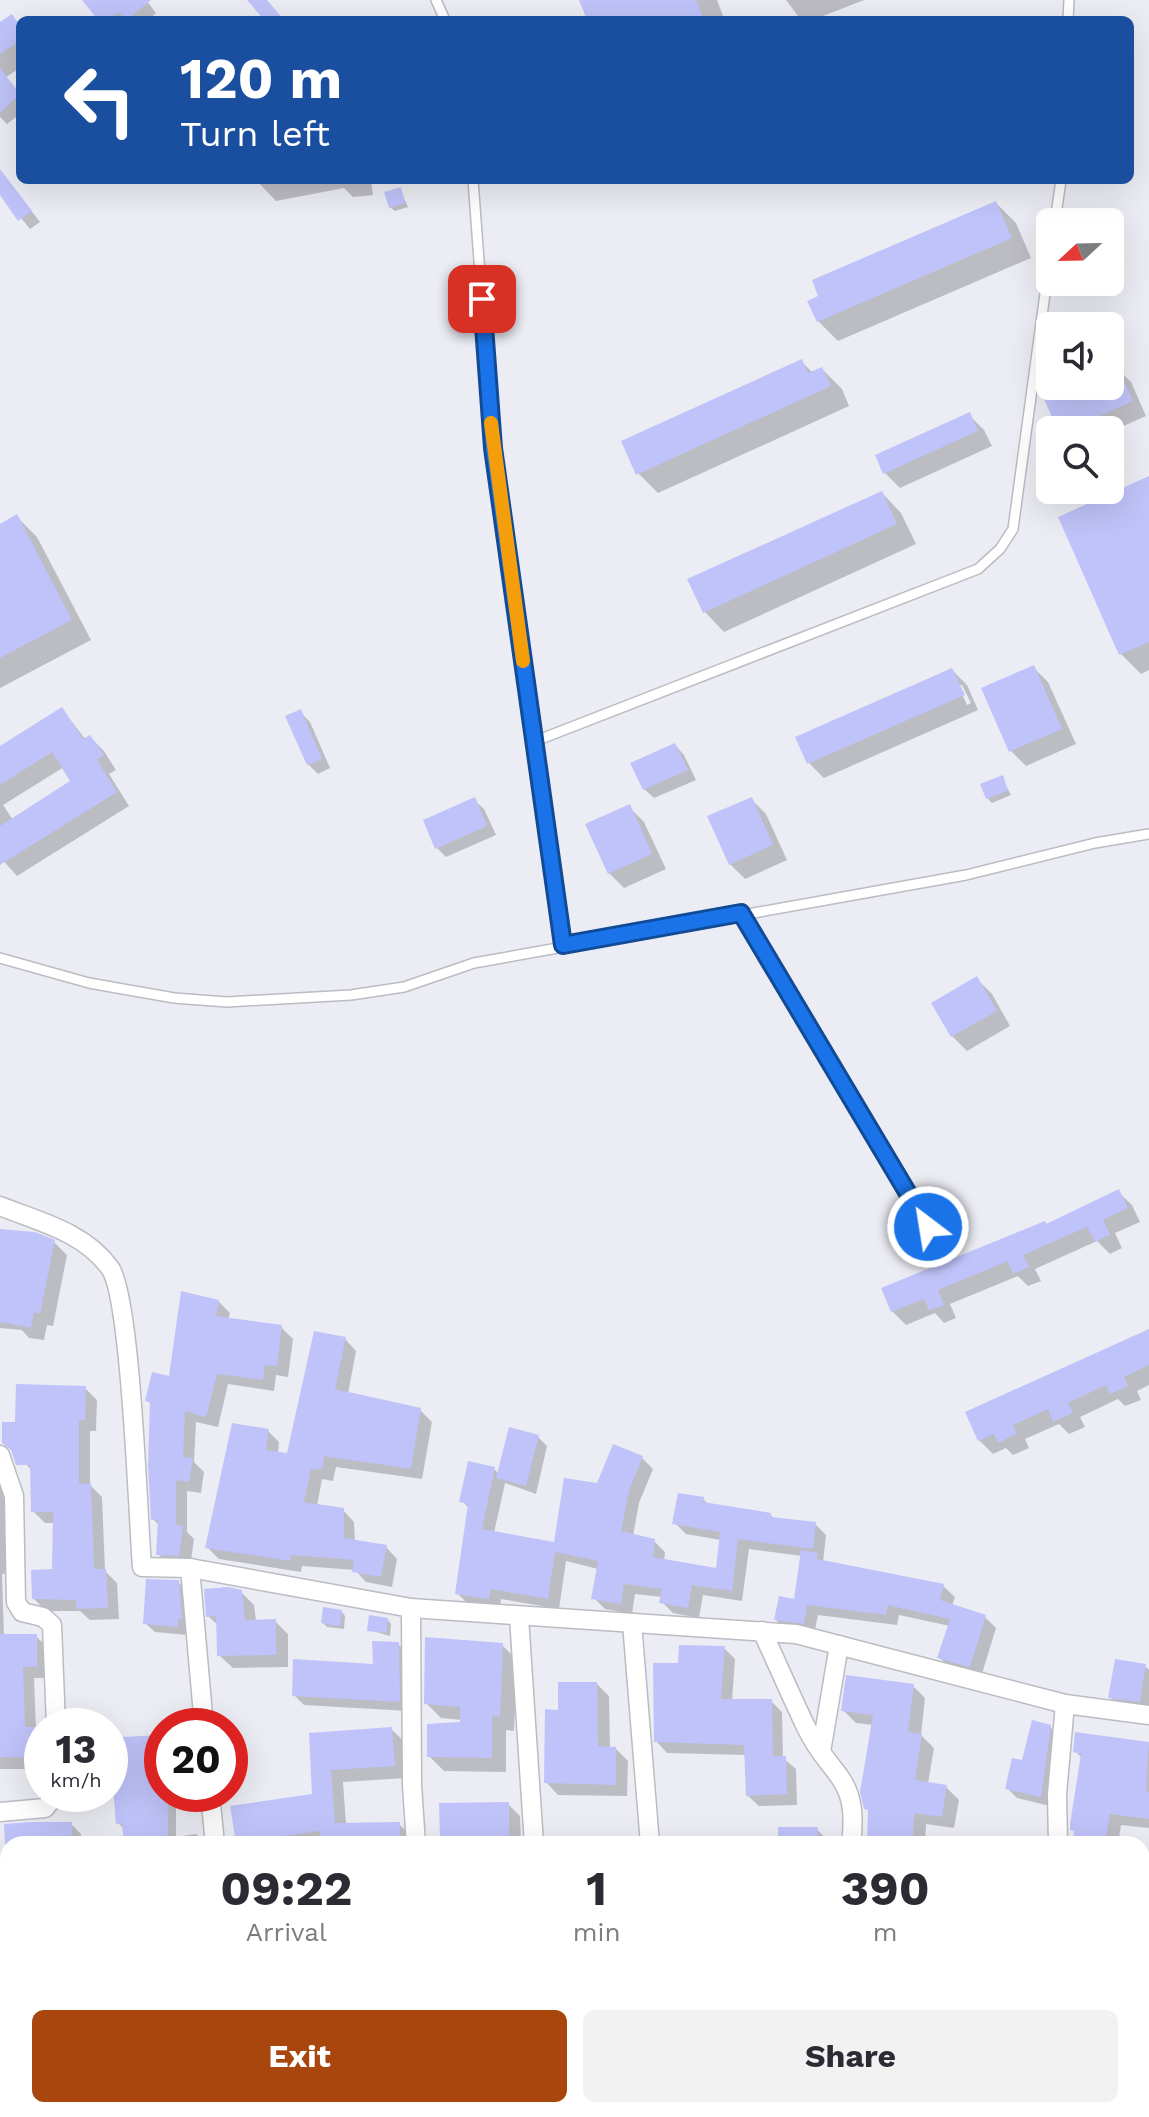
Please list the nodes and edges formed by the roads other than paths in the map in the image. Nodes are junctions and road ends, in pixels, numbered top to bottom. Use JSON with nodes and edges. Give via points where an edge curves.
{"nodes":[{"id":1,"x":473,"y":184,"type":"edge"},
{"id":2,"x":1060,"y":184,"type":"edge"},
{"id":3,"x":1057,"y":208,"type":"edge"},
{"id":4,"x":1045,"y":296,"type":"edge"},
{"id":5,"x":533,"y":742,"type":"junction"},
{"id":6,"x":1149,"y":834,"type":"edge"},
{"id":7,"x":741,"y":913,"type":"junction"},
{"id":8,"x":563,"y":945,"type":"junction"},
{"id":9,"x":0,"y":958,"type":"edge"},
{"id":10,"x":0,"y":1206,"type":"edge"},
{"id":11,"x":928,"y":1227,"type":"dead end"},
{"id":12,"x":0,"y":1455,"type":"edge"},
{"id":13,"x":190,"y":1568,"type":"junction"},
{"id":14,"x":411,"y":1608,"type":"junction"},
{"id":15,"x":519,"y":1617,"type":"junction"},
{"id":16,"x":632,"y":1623,"type":"junction"},
{"id":17,"x":762,"y":1631,"type":"junction"},
{"id":18,"x":839,"y":1645,"type":"junction"},
{"id":19,"x":1065,"y":1704,"type":"junction"},
{"id":20,"x":55,"y":1708,"type":"edge"},
{"id":21,"x":202,"y":1708,"type":"edge"},
{"id":22,"x":1149,"y":1715,"type":"edge"},
{"id":23,"x":821,"y":1752,"type":"junction"},
{"id":24,"x":24,"y":1810,"type":"edge"},
{"id":25,"x":0,"y":1812,"type":"edge"},
{"id":26,"x":212,"y":1812,"type":"edge"},
{"id":27,"x":214,"y":1836,"type":"edge"},
{"id":28,"x":416,"y":1836,"type":"edge"},
{"id":29,"x":533,"y":1836,"type":"edge"},
{"id":30,"x":649,"y":1836,"type":"edge"},
{"id":31,"x":852,"y":1836,"type":"edge"},
{"id":32,"x":1058,"y":1836,"type":"edge"}],
"edges":[{"from":1,"to":5,"type":"lane","via":[[493,448]]},
{"from":2,"to":3,"type":"lane"},
{"from":4,"to":5,"type":"lane","via":[[1013,529],[978,569]]},
{"from":5,"to":8,"type":"lane"},
{"from":6,"to":7,"type":"lane","via":[[966,875]]},
{"from":7,"to":8,"type":"lane"},
{"from":7,"to":11,"type":"lane"},
{"from":8,"to":9,"type":"lane","via":[[474,963],[404,987],[227,1002],[89,983]]},
{"from":10,"to":13,"type":"street","via":[[80,1238],[112,1270],[123,1320],[142,1567]]},
{"from":12,"to":20,"type":"street","via":[[14,1496],[16,1602],[22,1612],[52,1625]]},
{"from":13,"to":14,"type":"street"},
{"from":13,"to":21,"type":"street"},
{"from":14,"to":15,"type":"street"},
{"from":14,"to":28,"type":"street"},
{"from":15,"to":16,"type":"street"},
{"from":15,"to":29,"type":"street"},
{"from":16,"to":17,"type":"street"},
{"from":16,"to":30,"type":"street"},
{"from":17,"to":18,"type":"street"},
{"from":17,"to":23,"type":"street"},
{"from":18,"to":19,"type":"street"},
{"from":18,"to":23,"type":"street"},
{"from":19,"to":22,"type":"street"},
{"from":19,"to":32,"type":"street"},
{"from":23,"to":31,"type":"street","via":[[849,1792]]},
{"from":24,"to":25,"type":"street"},
{"from":26,"to":27,"type":"street"}]}
